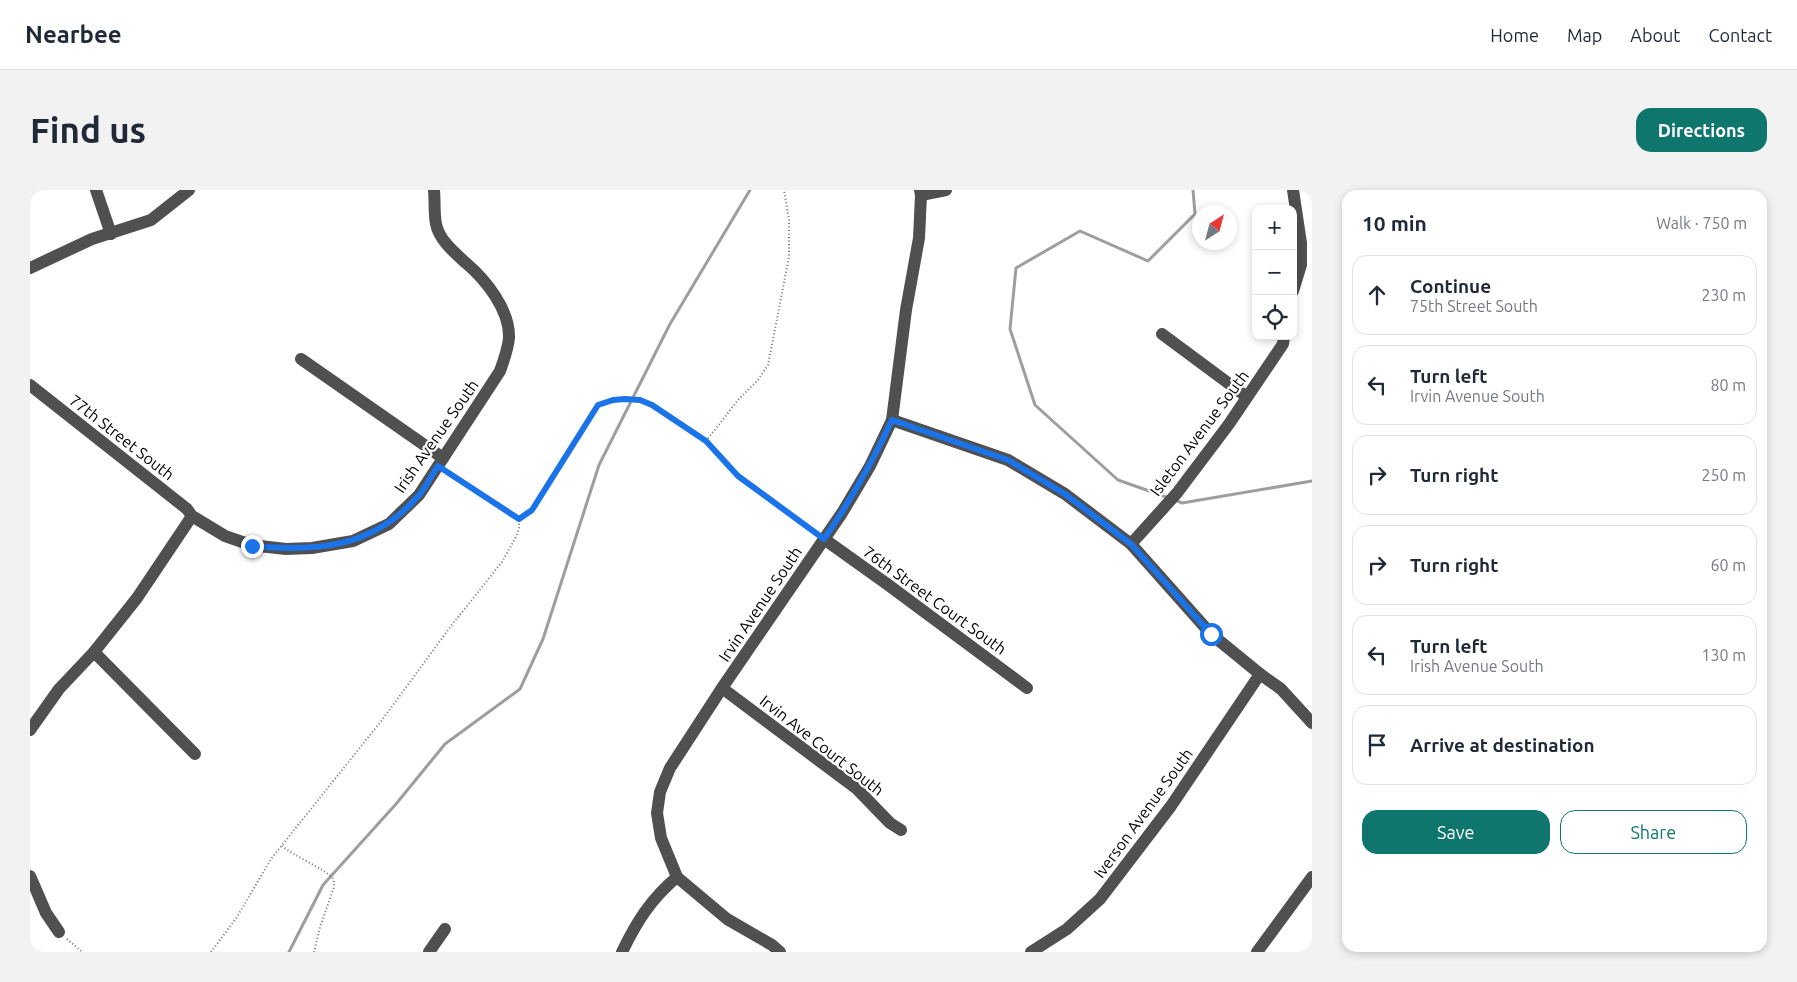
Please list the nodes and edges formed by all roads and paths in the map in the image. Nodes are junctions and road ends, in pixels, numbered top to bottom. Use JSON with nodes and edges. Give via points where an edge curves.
{"nodes":[{"id":1,"x":96,"y":190,"type":"edge"},
{"id":2,"x":189,"y":190,"type":"edge"},
{"id":3,"x":434,"y":190,"type":"edge"},
{"id":4,"x":784,"y":190,"type":"edge"},
{"id":5,"x":946,"y":190,"type":"edge"},
{"id":6,"x":1293,"y":190,"type":"edge"},
{"id":7,"x":921,"y":192,"type":"edge"},
{"id":8,"x":111,"y":234,"type":"junction"},
{"id":9,"x":30,"y":268,"type":"edge"},
{"id":10,"x":1297,"y":278,"type":"edge"},
{"id":11,"x":1162,"y":334,"type":"dead end"},
{"id":12,"x":1283,"y":340,"type":"edge"},
{"id":13,"x":301,"y":359,"type":"dead end"},
{"id":14,"x":30,"y":385,"type":"edge"},
{"id":15,"x":1247,"y":397,"type":"junction"},
{"id":16,"x":892,"y":420,"type":"junction"},
{"id":17,"x":706,"y":441,"type":"junction"},
{"id":18,"x":440,"y":462,"type":"junction"},
{"id":19,"x":192,"y":516,"type":"junction"},
{"id":20,"x":519,"y":519,"type":"junction"},
{"id":21,"x":824,"y":539,"type":"junction"},
{"id":22,"x":1131,"y":544,"type":"junction"},
{"id":23,"x":94,"y":652,"type":"junction"},
{"id":24,"x":1260,"y":674,"type":"junction"},
{"id":25,"x":722,"y":688,"type":"junction"},
{"id":26,"x":1027,"y":688,"type":"dead end"},
{"id":27,"x":1312,"y":723,"type":"edge"},
{"id":28,"x":30,"y":730,"type":"edge"},
{"id":29,"x":195,"y":754,"type":"dead end"},
{"id":30,"x":901,"y":830,"type":"dead end"},
{"id":31,"x":281,"y":845,"type":"junction"},
{"id":32,"x":30,"y":876,"type":"edge"},
{"id":33,"x":677,"y":877,"type":"junction"},
{"id":34,"x":1312,"y":877,"type":"edge"},
{"id":35,"x":445,"y":929,"type":"dead end"},
{"id":36,"x":59,"y":932,"type":"joint"},
{"id":37,"x":82,"y":952,"type":"edge"},
{"id":38,"x":211,"y":952,"type":"edge"},
{"id":39,"x":314,"y":952,"type":"edge"},
{"id":40,"x":429,"y":952,"type":"edge"},
{"id":41,"x":622,"y":952,"type":"edge"},
{"id":42,"x":780,"y":952,"type":"edge"},
{"id":43,"x":1031,"y":952,"type":"edge"},
{"id":44,"x":1257,"y":952,"type":"edge"}],
"edges":[{"from":1,"to":8,"type":"street"},
{"from":2,"to":8,"type":"street","via":[[151,220]]},
{"from":3,"to":18,"type":"street","name":"Irish Avenue South","via":[[436,226],[445,242],[482,276],[492,290],[509,335],[500,371]]},
{"from":4,"to":17,"type":"path","via":[[789,220],[789,257],[768,365]]},
{"from":5,"to":7,"type":"street","name":"Irvin Avenue South"},
{"from":6,"to":10,"type":"street","via":[[1301,243]]},
{"from":7,"to":16,"type":"street","name":"Irvin Avenue South","via":[[919,238]]},
{"from":8,"to":9,"type":"street","via":[[92,239]]},
{"from":11,"to":15,"type":"street"},
{"from":12,"to":15,"type":"street","name":"Isleton Avenue South"},
{"from":13,"to":18,"type":"street"},
{"from":14,"to":19,"type":"street","name":"77th Street South"},
{"from":15,"to":22,"type":"street","name":"Isleton Avenue South","via":[[1177,493]]},
{"from":16,"to":21,"type":"street","name":"Irvin Avenue South","via":[[870,466]]},
{"from":16,"to":22,"type":"street","via":[[1008,460],[1065,494]]},
{"from":17,"to":20,"type":"path","via":[[640,400],[605,402],[598,405],[532,510]]},
{"from":17,"to":21,"type":"path","via":[[738,476]]},
{"from":18,"to":19,"type":"street","name":"Irish Avenue South","via":[[419,495],[389,524],[353,541],[312,548],[252,546],[225,536]]},
{"from":18,"to":20,"type":"path"},
{"from":19,"to":23,"type":"street","via":[[137,598]]},
{"from":20,"to":31,"type":"path","via":[[516,537],[502,562],[382,720]]},
{"from":21,"to":25,"type":"street","name":"Irvin Avenue South"},
{"from":21,"to":26,"type":"street","name":"76th Street Court South"},
{"from":22,"to":24,"type":"street","via":[[1211,634]]},
{"from":23,"to":28,"type":"street","via":[[59,689]]},
{"from":23,"to":29,"type":"street"},
{"from":24,"to":27,"type":"street","via":[[1281,689]]},
{"from":24,"to":43,"type":"street","name":"Iverson Avenue South","via":[[1171,806],[1100,899],[1067,929]]},
{"from":25,"to":30,"type":"street","name":"Irvin Ave Court South","via":[[857,789]]},
{"from":25,"to":33,"type":"street","name":"Irvin Avenue South","via":[[670,768],[660,792],[657,813],[661,838]]},
{"from":31,"to":38,"type":"path","via":[[237,917]]},
{"from":31,"to":39,"type":"path","via":[[328,874],[334,882]]},
{"from":32,"to":36,"type":"street","via":[[46,913]]},
{"from":33,"to":41,"type":"street","via":[[642,914]]},
{"from":33,"to":42,"type":"street","via":[[727,919],[772,944]]},
{"from":34,"to":44,"type":"street"},
{"from":35,"to":40,"type":"street"},
{"from":36,"to":37,"type":"path"}]}
